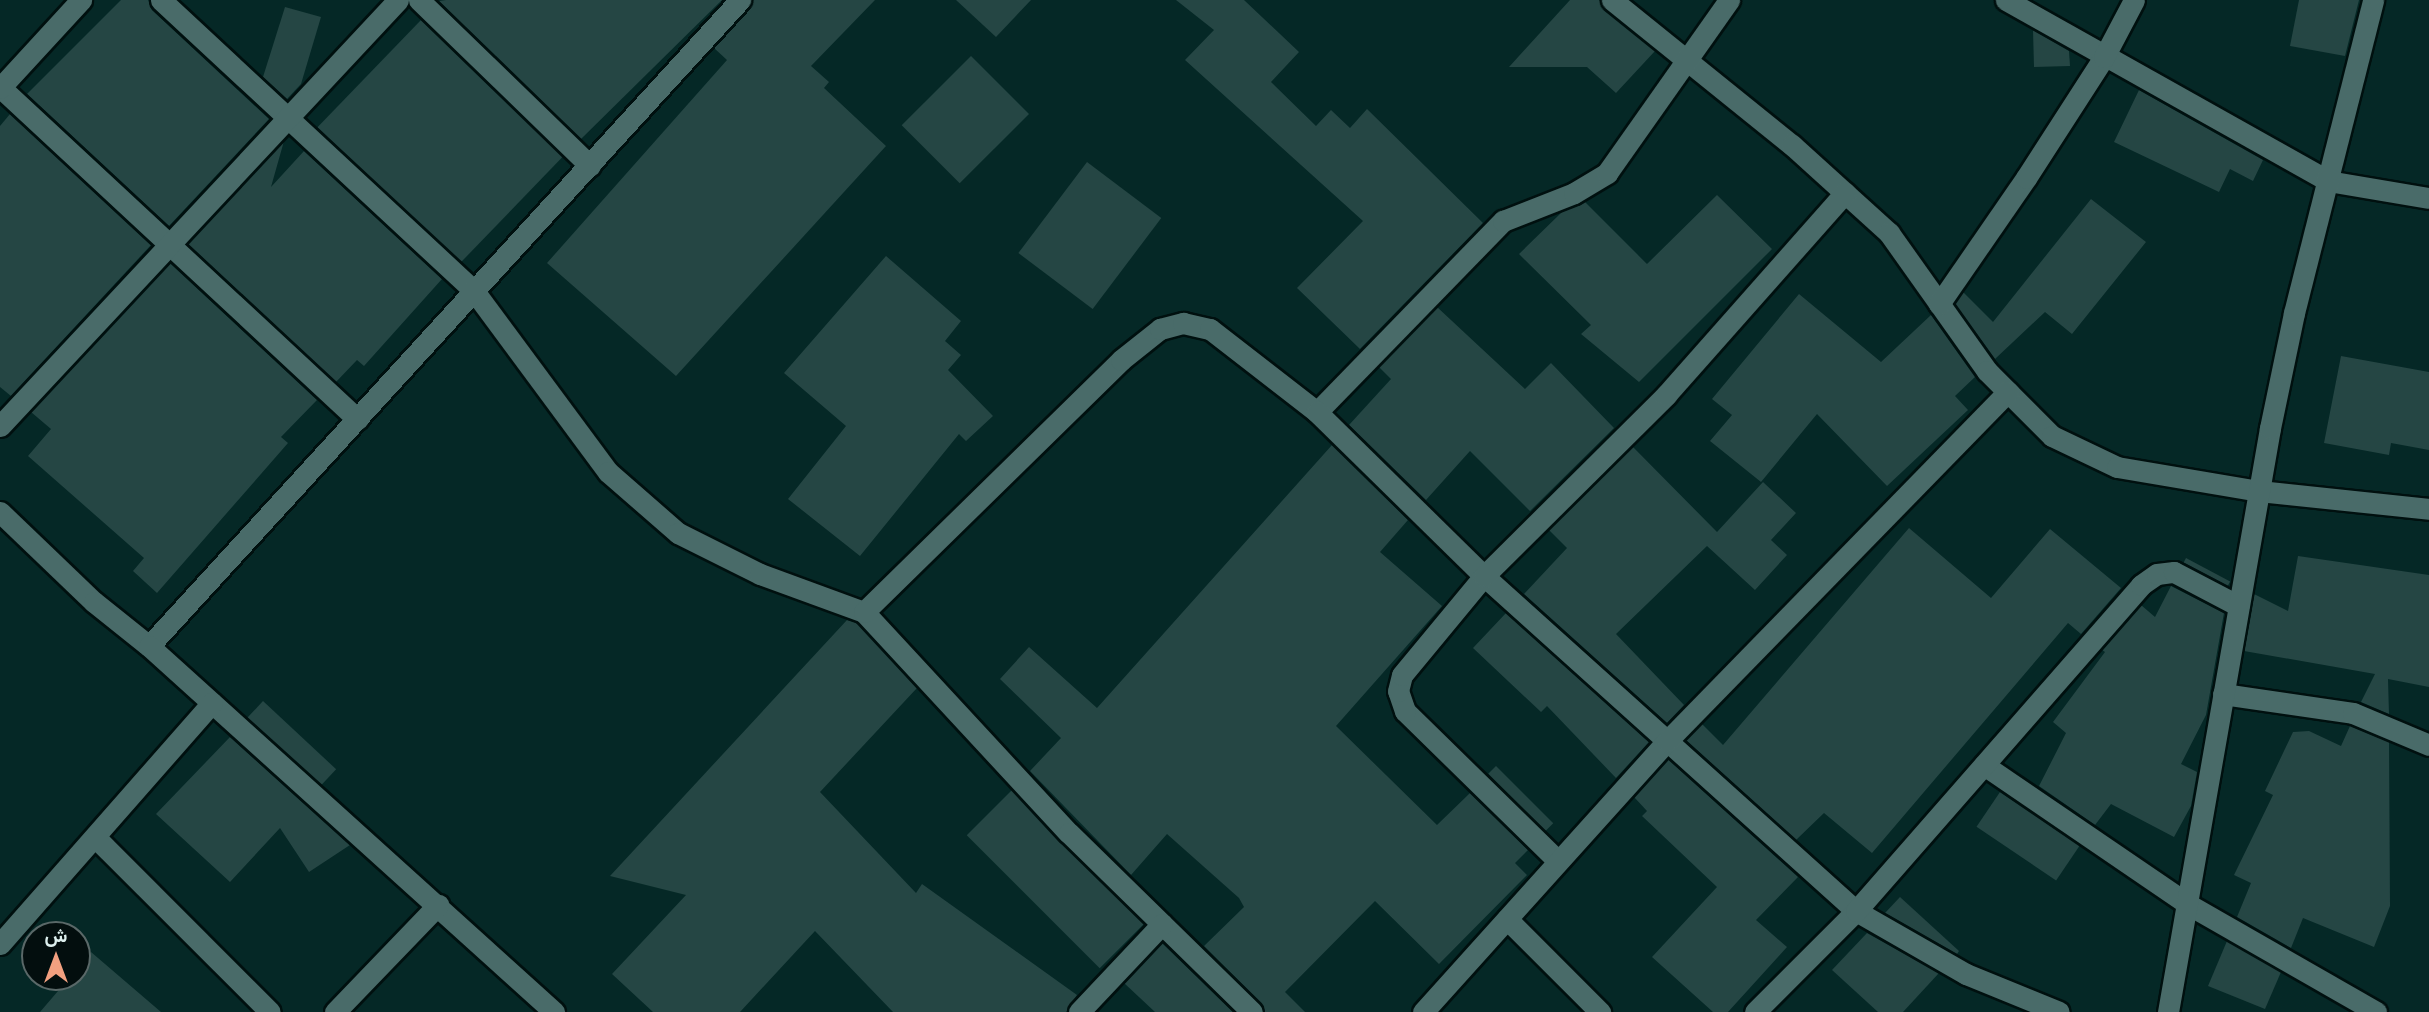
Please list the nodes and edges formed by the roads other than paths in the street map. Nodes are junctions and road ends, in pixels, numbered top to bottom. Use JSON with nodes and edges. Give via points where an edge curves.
{"nodes":[{"id":1,"x":80,"y":0,"type":"edge"},
{"id":2,"x":161,"y":0,"type":"edge"},
{"id":3,"x":398,"y":0,"type":"edge"},
{"id":4,"x":419,"y":0,"type":"edge"},
{"id":5,"x":740,"y":0,"type":"edge"},
{"id":6,"x":1612,"y":0,"type":"edge"},
{"id":7,"x":1728,"y":0,"type":"edge"},
{"id":8,"x":2007,"y":0,"type":"edge"},
{"id":9,"x":2134,"y":0,"type":"edge"},
{"id":10,"x":2373,"y":0,"type":"edge"},
{"id":11,"x":2104,"y":57,"type":"junction"},
{"id":12,"x":1684,"y":61,"type":"junction"},
{"id":13,"x":0,"y":88,"type":"edge"},
{"id":14,"x":287,"y":118,"type":"junction"},
{"id":15,"x":590,"y":166,"type":"junction"},
{"id":16,"x":2328,"y":181,"type":"junction"},
{"id":17,"x":1845,"y":193,"type":"junction"},
{"id":18,"x":2429,"y":198,"type":"edge"},
{"id":19,"x":169,"y":246,"type":"junction"},
{"id":20,"x":474,"y":291,"type":"junction"},
{"id":21,"x":1939,"y":304,"type":"junction"},
{"id":22,"x":2008,"y":392,"type":"junction"},
{"id":23,"x":1317,"y":412,"type":"junction"},
{"id":24,"x":357,"y":419,"type":"junction"},
{"id":25,"x":0,"y":426,"type":"edge"},
{"id":26,"x":2259,"y":491,"type":"junction"},
{"id":27,"x":2429,"y":509,"type":"edge"},
{"id":28,"x":0,"y":512,"type":"edge"},
{"id":29,"x":1484,"y":576,"type":"junction"},
{"id":30,"x":2239,"y":606,"type":"junction"},
{"id":31,"x":864,"y":612,"type":"junction"},
{"id":32,"x":149,"y":646,"type":"junction"},
{"id":33,"x":2223,"y":694,"type":"junction"},
{"id":34,"x":212,"y":704,"type":"junction"},
{"id":35,"x":1667,"y":741,"type":"junction"},
{"id":36,"x":2429,"y":745,"type":"edge"},
{"id":37,"x":1984,"y":765,"type":"junction"},
{"id":38,"x":95,"y":836,"type":"junction"},
{"id":39,"x":1558,"y":861,"type":"junction"},
{"id":40,"x":2186,"y":903,"type":"junction"},
{"id":41,"x":438,"y":905,"type":"junction"},
{"id":42,"x":1856,"y":911,"type":"junction"},
{"id":43,"x":1507,"y":919,"type":"junction"},
{"id":44,"x":1162,"y":924,"type":"junction"},
{"id":45,"x":0,"y":944,"type":"edge"},
{"id":46,"x":270,"y":1012,"type":"edge"},
{"id":47,"x":335,"y":1012,"type":"edge"},
{"id":48,"x":554,"y":1012,"type":"edge"},
{"id":49,"x":1079,"y":1012,"type":"edge"},
{"id":50,"x":1252,"y":1012,"type":"edge"},
{"id":51,"x":1423,"y":1012,"type":"edge"},
{"id":52,"x":1600,"y":1012,"type":"edge"},
{"id":53,"x":1755,"y":1012,"type":"edge"},
{"id":54,"x":2059,"y":1012,"type":"edge"},
{"id":55,"x":2168,"y":1012,"type":"edge"},
{"id":56,"x":2376,"y":1012,"type":"edge"}],
"edges":[{"from":1,"to":13,"type":"street"},
{"from":2,"to":14,"type":"street"},
{"from":3,"to":14,"type":"street"},
{"from":4,"to":15,"type":"street"},
{"from":5,"to":15,"type":"street"},
{"from":6,"to":12,"type":"street"},
{"from":7,"to":12,"type":"street"},
{"from":8,"to":11,"type":"street"},
{"from":9,"to":11,"type":"street"},
{"from":10,"to":16,"type":"street"},
{"from":11,"to":16,"type":"street"},
{"from":11,"to":21,"type":"street"},
{"from":12,"to":17,"type":"street","via":[[1792,145]]},
{"from":12,"to":23,"type":"street","via":[[1607,173],[1574,193],[1503,221]]},
{"from":13,"to":19,"type":"street"},
{"from":14,"to":19,"type":"street"},
{"from":14,"to":20,"type":"street"},
{"from":15,"to":20,"type":"street"},
{"from":16,"to":18,"type":"street"},
{"from":16,"to":26,"type":"street","via":[[2294,313]]},
{"from":17,"to":21,"type":"street","via":[[1889,233]]},
{"from":17,"to":29,"type":"street","via":[[1666,395]]},
{"from":19,"to":24,"type":"street"},
{"from":19,"to":25,"type":"street"},
{"from":20,"to":24,"type":"street"},
{"from":20,"to":31,"type":"street","via":[[608,472],[678,533],[760,574]]},
{"from":21,"to":22,"type":"street","via":[[1987,371]]},
{"from":22,"to":26,"type":"street","via":[[2052,436],[2117,467]]},
{"from":22,"to":35,"type":"street"},
{"from":23,"to":29,"type":"street"},
{"from":23,"to":31,"type":"street","via":[[1210,329],[1183,323],[1160,329],[1121,360]]},
{"from":24,"to":32,"type":"street"},
{"from":26,"to":27,"type":"street"},
{"from":26,"to":30,"type":"street"},
{"from":28,"to":32,"type":"street","via":[[94,602]]},
{"from":29,"to":35,"type":"street"},
{"from":29,"to":39,"type":"street","via":[[1408,667],[1398,691],[1405,711]]},
{"from":30,"to":33,"type":"street"},
{"from":30,"to":37,"type":"street","via":[[2174,572],[2141,584]]},
{"from":31,"to":44,"type":"street","via":[[1069,832]]},
{"from":32,"to":34,"type":"street"},
{"from":33,"to":36,"type":"street","via":[[2353,713]]},
{"from":33,"to":40,"type":"street"},
{"from":34,"to":38,"type":"street"},
{"from":34,"to":41,"type":"street"},
{"from":35,"to":39,"type":"street"},
{"from":35,"to":42,"type":"street"},
{"from":37,"to":40,"type":"street"},
{"from":37,"to":42,"type":"street"},
{"from":38,"to":45,"type":"street"},
{"from":38,"to":46,"type":"street"},
{"from":39,"to":43,"type":"street"},
{"from":40,"to":55,"type":"street"},
{"from":40,"to":56,"type":"street"},
{"from":41,"to":47,"type":"street"},
{"from":41,"to":48,"type":"street"},
{"from":42,"to":53,"type":"street"},
{"from":42,"to":54,"type":"street","via":[[1966,974]]},
{"from":43,"to":51,"type":"street"},
{"from":43,"to":52,"type":"street"},
{"from":44,"to":49,"type":"street"},
{"from":44,"to":50,"type":"street"}]}
